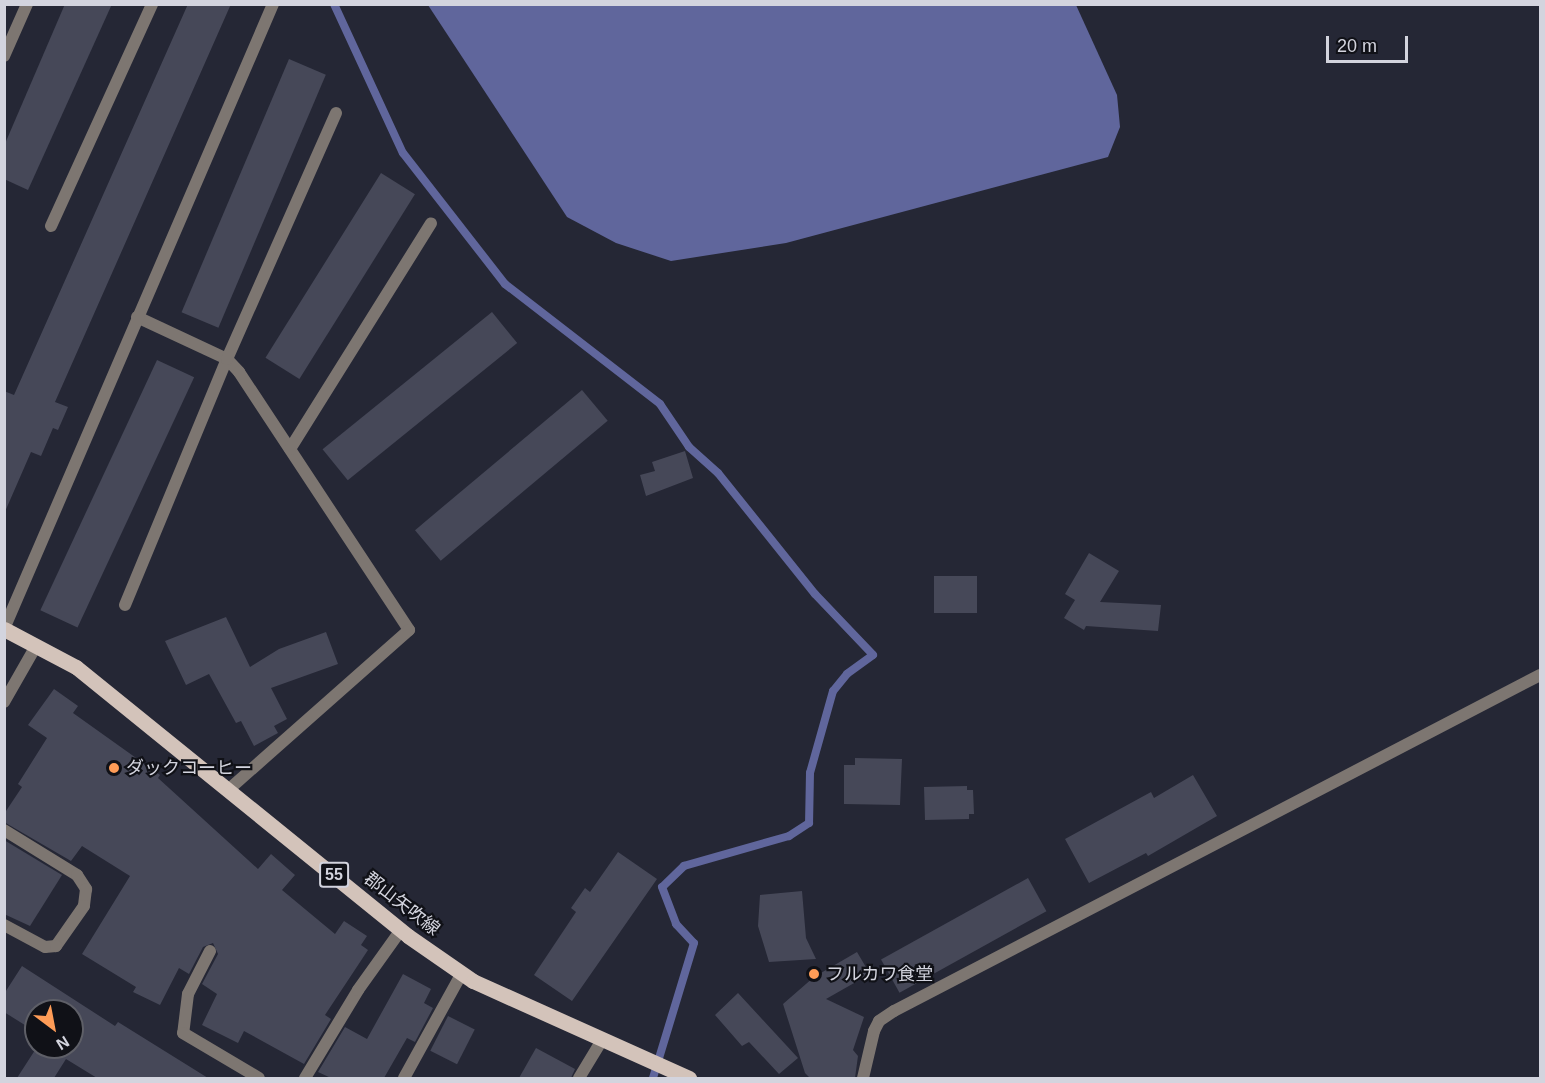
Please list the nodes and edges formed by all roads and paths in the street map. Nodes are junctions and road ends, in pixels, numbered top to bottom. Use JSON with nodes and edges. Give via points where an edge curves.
{"nodes":[{"id":1,"x":27,"y":4,"type":"edge"},
{"id":2,"x":152,"y":4,"type":"edge"},
{"id":3,"x":273,"y":4,"type":"edge"},
{"id":4,"x":4,"y":56,"type":"edge"},
{"id":5,"x":336,"y":113,"type":"dead end"},
{"id":6,"x":431,"y":223,"type":"dead end"},
{"id":7,"x":51,"y":226,"type":"dead end"},
{"id":8,"x":137,"y":317,"type":"junction"},
{"id":9,"x":227,"y":359,"type":"junction"},
{"id":10,"x":290,"y":449,"type":"junction"},
{"id":11,"x":125,"y":605,"type":"dead end"},
{"id":12,"x":4,"y":629,"type":"edge"},
{"id":13,"x":36,"y":646,"type":"junction"},
{"id":14,"x":1540,"y":675,"type":"edge"},
{"id":15,"x":4,"y":702,"type":"edge"},
{"id":16,"x":229,"y":789,"type":"junction"},
{"id":17,"x":4,"y":830,"type":"edge"},
{"id":18,"x":4,"y":925,"type":"edge"},
{"id":19,"x":401,"y":930,"type":"junction"},
{"id":20,"x":210,"y":951,"type":"dead end"},
{"id":21,"x":462,"y":973,"type":"junction"},
{"id":22,"x":602,"y":1040,"type":"junction"},
{"id":23,"x":260,"y":1078,"type":"edge"},
{"id":24,"x":305,"y":1078,"type":"edge"},
{"id":25,"x":404,"y":1078,"type":"edge"},
{"id":26,"x":579,"y":1078,"type":"edge"},
{"id":27,"x":689,"y":1078,"type":"edge"},
{"id":28,"x":863,"y":1078,"type":"edge"}],
"edges":[{"from":1,"to":4,"type":"street"},
{"from":2,"to":7,"type":"street"},
{"from":3,"to":8,"type":"street"},
{"from":5,"to":9,"type":"street"},
{"from":6,"to":10,"type":"street"},
{"from":8,"to":9,"type":"street"},
{"from":8,"to":12,"type":"street"},
{"from":9,"to":10,"type":"street"},
{"from":9,"to":11,"type":"street"},
{"from":10,"to":16,"type":"street","via":[[409,630]]},
{"from":12,"to":13,"type":"main road","name":"郡山矢吹線","number":"55"},
{"from":13,"to":15,"type":"street"},
{"from":13,"to":16,"type":"main road","name":"郡山矢吹線","number":"55","via":[[76,667]]},
{"from":14,"to":28,"type":"street","via":[[894,1011],[879,1021],[874,1031]]},
{"from":16,"to":19,"type":"main road","name":"郡山矢吹線","number":"55"},
{"from":17,"to":18,"type":"street","via":[[77,874],[86,888],[84,906],[56,946],[45,946]]},
{"from":19,"to":21,"type":"main road","name":"郡山矢吹線","number":"55"},
{"from":19,"to":24,"type":"street","via":[[358,990]]},
{"from":20,"to":23,"type":"street","via":[[188,994],[183,1032]]},
{"from":21,"to":22,"type":"main road","name":"郡山矢吹線","number":"55"},
{"from":21,"to":25,"type":"street"},
{"from":22,"to":26,"type":"street"},
{"from":22,"to":27,"type":"main road","name":"郡山矢吹線","number":"55"}]}
